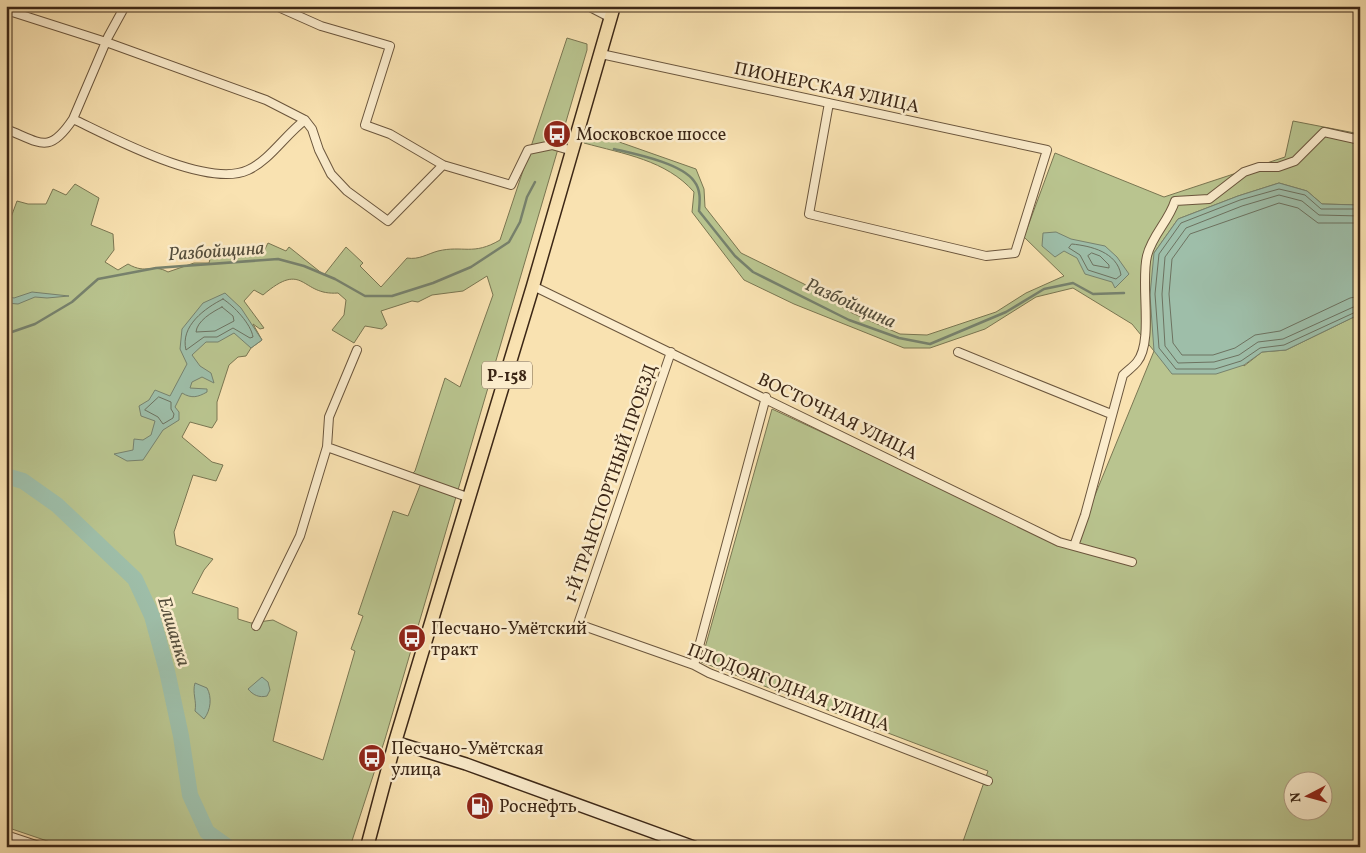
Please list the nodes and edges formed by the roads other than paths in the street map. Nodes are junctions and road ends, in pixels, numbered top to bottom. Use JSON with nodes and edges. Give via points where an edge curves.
{"nodes":[{"id":1,"x":125,"y":6,"type":"edge"},
{"id":2,"x":276,"y":6,"type":"edge"},
{"id":3,"x":588,"y":6,"type":"edge"},
{"id":4,"x":6,"y":10,"type":"edge"},
{"id":5,"x":613,"y":12,"type":"edge"},
{"id":6,"x":106,"y":42,"type":"junction"},
{"id":7,"x":601,"y":54,"type":"junction"},
{"id":8,"x":829,"y":103,"type":"junction"},
{"id":9,"x":73,"y":119,"type":"junction"},
{"id":10,"x":305,"y":120,"type":"junction"},
{"id":11,"x":6,"y":129,"type":"edge"},
{"id":12,"x":1360,"y":140,"type":"edge"},
{"id":13,"x":573,"y":151,"type":"junction"},
{"id":14,"x":443,"y":165,"type":"junction"},
{"id":15,"x":533,"y":286,"type":"junction"},
{"id":16,"x":357,"y":350,"type":"dead end"},
{"id":17,"x":672,"y":352,"type":"junction"},
{"id":18,"x":958,"y":352,"type":"dead end"},
{"id":19,"x":766,"y":397,"type":"junction"},
{"id":20,"x":1111,"y":414,"type":"junction"},
{"id":21,"x":327,"y":447,"type":"junction"},
{"id":22,"x":470,"y":498,"type":"junction"},
{"id":23,"x":1074,"y":546,"type":"junction"},
{"id":24,"x":1132,"y":562,"type":"dead end"},
{"id":25,"x":578,"y":624,"type":"joint"},
{"id":26,"x":256,"y":626,"type":"dead end"},
{"id":27,"x":694,"y":665,"type":"junction"},
{"id":28,"x":395,"y":742,"type":"junction"},
{"id":29,"x":988,"y":781,"type":"dead end"},
{"id":30,"x":6,"y":835,"type":"edge"},
{"id":31,"x":42,"y":847,"type":"edge"},
{"id":32,"x":367,"y":847,"type":"edge"},
{"id":33,"x":694,"y":847,"type":"edge"}],
"edges":[{"from":1,"to":6,"type":"street"},
{"from":2,"to":14,"type":"street","via":[[321,26],[390,46],[365,125],[390,134]]},
{"from":3,"to":5,"type":"street"},
{"from":4,"to":6,"type":"street"},
{"from":5,"to":7,"type":"main road","number":"Р-158"},
{"from":6,"to":9,"type":"street"},
{"from":6,"to":10,"type":"street","via":[[266,100]]},
{"from":7,"to":8,"type":"street","name":"ПИОНЕРСКАЯ УЛИЦА"},
{"from":7,"to":13,"type":"main road","number":"Р-158"},
{"from":8,"to":8,"type":"street","name":"ПИОНЕРСКАЯ УЛИЦА","via":[[809,214],[986,256],[1015,253],[1047,150]]},
{"from":9,"to":10,"type":"street","via":[[173,164],[226,174],[248,170]]},
{"from":9,"to":11,"type":"street","via":[[62,136],[54,142],[42,144]]},
{"from":10,"to":14,"type":"street","via":[[331,174],[346,191],[388,221]]},
{"from":12,"to":20,"type":"street","via":[[1324,132],[1295,161],[1244,172],[1208,199],[1175,201],[1147,256],[1146,343],[1138,362],[1123,375]]},
{"from":13,"to":14,"type":"street","via":[[552,145],[528,150],[511,185]]},
{"from":13,"to":15,"type":"main road","number":"Р-158"},
{"from":15,"to":17,"type":"street","name":"ВОСТОЧНАЯ УЛИЦА"},
{"from":15,"to":22,"type":"main road","number":"Р-158"},
{"from":16,"to":21,"type":"street","via":[[329,417]]},
{"from":17,"to":19,"type":"street","name":"ВОСТОЧНАЯ УЛИЦА"},
{"from":17,"to":25,"type":"street","name":"1-Й ТРАНСПОРТНЫЙ ПРОЕЗД"},
{"from":18,"to":20,"type":"street"},
{"from":19,"to":23,"type":"street","name":"ВОСТОЧНАЯ УЛИЦА","via":[[1059,542]]},
{"from":19,"to":27,"type":"street"},
{"from":20,"to":23,"type":"street"},
{"from":21,"to":22,"type":"street"},
{"from":21,"to":26,"type":"street","via":[[300,536]]},
{"from":22,"to":28,"type":"main road","number":"Р-158"},
{"from":23,"to":24,"type":"street","name":"ВОСТОЧНАЯ УЛИЦА"},
{"from":25,"to":27,"type":"street","name":"ПЛОДОЯГОДНАЯ УЛИЦА"},
{"from":27,"to":29,"type":"street","name":"ПЛОДОЯГОДНАЯ УЛИЦА"},
{"from":28,"to":32,"type":"main road","number":"Р-158"},
{"from":28,"to":33,"type":"main road","via":[[466,764]]},
{"from":30,"to":31,"type":"street"}]}
